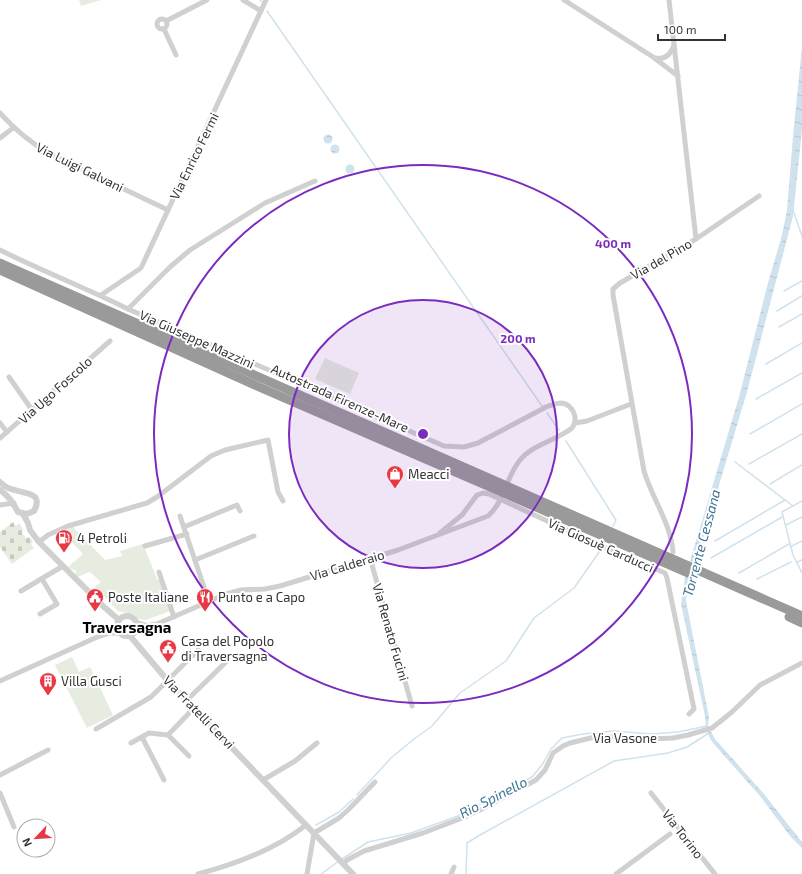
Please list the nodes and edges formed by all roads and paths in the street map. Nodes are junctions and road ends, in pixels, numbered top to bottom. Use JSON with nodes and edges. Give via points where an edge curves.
{"nodes":[{"id":1,"x":208,"y":0,"type":"edge"},
{"id":2,"x":243,"y":0,"type":"edge"},
{"id":3,"x":266,"y":0,"type":"edge"},
{"id":4,"x":564,"y":0,"type":"edge"},
{"id":5,"x":669,"y":0,"type":"edge"},
{"id":6,"x":261,"y":11,"type":"junction"},
{"id":7,"x":166,"y":21,"type":"junction"},
{"id":8,"x":164,"y":29,"type":"junction"},
{"id":9,"x":674,"y":44,"type":"junction"},
{"id":10,"x":176,"y":55,"type":"dead end"},
{"id":11,"x":653,"y":57,"type":"junction"},
{"id":12,"x":661,"y":59,"type":"junction"},
{"id":13,"x":677,"y":62,"type":"junction"},
{"id":14,"x":668,"y":68,"type":"junction"},
{"id":15,"x":678,"y":76,"type":"junction"},
{"id":16,"x":0,"y":113,"type":"edge"},
{"id":17,"x":13,"y":128,"type":"junction"},
{"id":18,"x":0,"y":138,"type":"edge"},
{"id":19,"x":315,"y":181,"type":"dead end"},
{"id":20,"x":759,"y":196,"type":"dead end"},
{"id":21,"x":168,"y":210,"type":"junction"},
{"id":22,"x":696,"y":239,"type":"junction"},
{"id":23,"x":0,"y":250,"type":"edge"},
{"id":24,"x":0,"y":263,"type":"edge"},
{"id":25,"x":0,"y":270,"type":"edge"},
{"id":26,"x":101,"y":295,"type":"junction"},
{"id":27,"x":128,"y":309,"type":"junction"},
{"id":28,"x":110,"y":341,"type":"dead end"},
{"id":29,"x":9,"y":377,"type":"dead end"},
{"id":30,"x":631,"y":404,"type":"junction"},
{"id":31,"x":32,"y":410,"type":"junction"},
{"id":32,"x":0,"y":423,"type":"edge"},
{"id":33,"x":575,"y":423,"type":"junction"},
{"id":34,"x":8,"y":432,"type":"junction"},
{"id":35,"x":0,"y":438,"type":"edge"},
{"id":36,"x":0,"y":482,"type":"edge"},
{"id":37,"x":0,"y":490,"type":"edge"},
{"id":38,"x":283,"y":501,"type":"dead end"},
{"id":39,"x":14,"y":503,"type":"junction"},
{"id":40,"x":0,"y":505,"type":"edge"},
{"id":41,"x":240,"y":511,"type":"dead end"},
{"id":42,"x":31,"y":513,"type":"junction"},
{"id":43,"x":23,"y":514,"type":"junction"},
{"id":44,"x":180,"y":516,"type":"dead end"},
{"id":45,"x":28,"y":523,"type":"junction"},
{"id":46,"x":184,"y":527,"type":"junction"},
{"id":47,"x":186,"y":534,"type":"junction"},
{"id":48,"x":438,"y":535,"type":"junction"},
{"id":49,"x":254,"y":536,"type":"dead end"},
{"id":50,"x":39,"y":542,"type":"junction"},
{"id":51,"x":145,"y":546,"type":"dead end"},
{"id":52,"x":673,"y":552,"type":"dead end"},
{"id":53,"x":370,"y":558,"type":"junction"},
{"id":54,"x":195,"y":560,"type":"junction"},
{"id":55,"x":63,"y":566,"type":"junction"},
{"id":56,"x":687,"y":568,"type":"junction"},
{"id":57,"x":159,"y":572,"type":"dead end"},
{"id":58,"x":696,"y":572,"type":"junction"},
{"id":59,"x":42,"y":579,"type":"junction"},
{"id":60,"x":21,"y":591,"type":"dead end"},
{"id":61,"x":210,"y":602,"type":"junction"},
{"id":62,"x":40,"y":614,"type":"dead end"},
{"id":63,"x":802,"y":616,"type":"edge"},
{"id":64,"x":174,"y":617,"type":"junction"},
{"id":65,"x":122,"y":618,"type":"junction"},
{"id":66,"x":802,"y":622,"type":"edge"},
{"id":67,"x":135,"y":629,"type":"junction"},
{"id":68,"x":118,"y":631,"type":"junction"},
{"id":69,"x":198,"y":650,"type":"dead end"},
{"id":70,"x":226,"y":662,"type":"dead end"},
{"id":71,"x":802,"y":663,"type":"edge"},
{"id":72,"x":0,"y":681,"type":"edge"},
{"id":73,"x":168,"y":681,"type":"junction"},
{"id":74,"x":187,"y":700,"type":"junction"},
{"id":75,"x":412,"y":706,"type":"dead end"},
{"id":76,"x":194,"y":708,"type":"junction"},
{"id":77,"x":689,"y":714,"type":"dead end"},
{"id":78,"x":96,"y":729,"type":"dead end"},
{"id":79,"x":168,"y":735,"type":"junction"},
{"id":80,"x":142,"y":737,"type":"junction"},
{"id":81,"x":131,"y":743,"type":"dead end"},
{"id":82,"x":317,"y":743,"type":"dead end"},
{"id":83,"x":48,"y":750,"type":"dead end"},
{"id":84,"x":189,"y":756,"type":"dead end"},
{"id":85,"x":0,"y":775,"type":"edge"},
{"id":86,"x":164,"y":780,"type":"dead end"},
{"id":87,"x":263,"y":780,"type":"junction"},
{"id":88,"x":375,"y":782,"type":"dead end"},
{"id":89,"x":0,"y":793,"type":"edge"},
{"id":90,"x":651,"y":793,"type":"dead end"},
{"id":91,"x":1,"y":799,"type":"edge"},
{"id":92,"x":306,"y":825,"type":"junction"},
{"id":93,"x":14,"y":827,"type":"dead end"},
{"id":94,"x":314,"y":833,"type":"junction"},
{"id":95,"x":670,"y":834,"type":"dead end"},
{"id":96,"x":342,"y":862,"type":"junction"},
{"id":97,"x":454,"y":867,"type":"dead end"},
{"id":98,"x":198,"y":874,"type":"edge"},
{"id":99,"x":307,"y":874,"type":"edge"},
{"id":100,"x":353,"y":874,"type":"edge"},
{"id":101,"x":451,"y":874,"type":"edge"},
{"id":102,"x":616,"y":874,"type":"edge"},
{"id":103,"x":715,"y":874,"type":"edge"}],
"edges":[{"from":1,"to":7,"type":"street"},
{"from":2,"to":6,"type":"street"},
{"from":3,"to":6,"type":"street","name":"Via Enrico Fermi"},
{"from":4,"to":11,"type":"street"},
{"from":5,"to":9,"type":"street","name":"Via del Pino"},
{"from":6,"to":21,"type":"street","name":"Via Enrico Fermi"},
{"from":7,"to":8,"type":"street"},
{"from":7,"to":8,"type":"street","via":[[161,20],[158,23],[158,27]]},
{"from":8,"to":10,"type":"street"},
{"from":9,"to":12,"type":"street","via":[[669,54]]},
{"from":9,"to":13,"type":"street","name":"Via del Pino"},
{"from":11,"to":12,"type":"street"},
{"from":11,"to":14,"type":"street"},
{"from":12,"to":13,"type":"street"},
{"from":13,"to":14,"type":"street"},
{"from":13,"to":15,"type":"street","name":"Via del Pino"},
{"from":14,"to":15,"type":"street"},
{"from":15,"to":22,"type":"street","name":"Via del Pino"},
{"from":16,"to":17,"type":"street","name":"Via Luigi Galvani"},
{"from":17,"to":18,"type":"street"},
{"from":17,"to":21,"type":"street","name":"Via Luigi Galvani","via":[[50,154]]},
{"from":19,"to":27,"type":"street","via":[[265,203],[190,250]]},
{"from":20,"to":22,"type":"street"},
{"from":21,"to":26,"type":"street","name":"Via Enrico Fermi","via":[[141,268]]},
{"from":22,"to":30,"type":"street","name":"Via del Pino","via":[[613,289]]},
{"from":23,"to":26,"type":"street","name":"Via Giuseppe Mazzini"},
{"from":24,"to":56,"type":"highway","name":"Autostrada Firenze-Mare"},
{"from":25,"to":56,"type":"highway","name":"Autostrada Firenze-Mare","via":[[266,390]]},
{"from":26,"to":27,"type":"street","name":"Via Giuseppe Mazzini"},
{"from":27,"to":33,"type":"street","name":"Via Giuseppe Mazzini","via":[[444,446],[464,447],[478,443],[556,404],[566,405],[572,409]]},
{"from":28,"to":31,"type":"street","name":"Via Ugo Foscolo"},
{"from":29,"to":31,"type":"street"},
{"from":30,"to":33,"type":"street","via":[[588,421]]},
{"from":30,"to":52,"type":"street","via":[[644,471],[665,520]]},
{"from":31,"to":34,"type":"street","name":"Via Ugo Foscolo"},
{"from":32,"to":34,"type":"street"},
{"from":33,"to":48,"type":"street","name":"Via Calderaio","via":[[570,430],[527,453],[518,462],[498,505],[488,516]]},
{"from":34,"to":35,"type":"street","name":"Via Ugo Foscolo"},
{"from":36,"to":42,"type":"street","via":[[13,490],[33,494],[36,507]]},
{"from":37,"to":39,"type":"street"},
{"from":38,"to":50,"type":"street","via":[[278,492],[268,440],[211,456],[147,503],[68,526]]},
{"from":39,"to":40,"type":"street"},
{"from":39,"to":43,"type":"street","via":[[18,512]]},
{"from":41,"to":46,"type":"street","via":[[237,505]]},
{"from":42,"to":43,"type":"street"},
{"from":42,"to":45,"type":"street"},
{"from":43,"to":45,"type":"street"},
{"from":44,"to":46,"type":"street"},
{"from":45,"to":50,"type":"street"},
{"from":46,"to":47,"type":"street"},
{"from":47,"to":51,"type":"street"},
{"from":47,"to":54,"type":"street"},
{"from":48,"to":53,"type":"street","name":"Via Calderaio"},
{"from":48,"to":77,"type":"street","name":"Via Giosuè Carducci","via":[[462,515],[477,495],[483,493],[599,545],[666,571],[694,710]]},
{"from":49,"to":54,"type":"street"},
{"from":50,"to":55,"type":"street"},
{"from":53,"to":61,"type":"street","name":"Via Calderaio","via":[[280,586],[226,594]]},
{"from":53,"to":75,"type":"street","name":"Via Renato Fucini"},
{"from":54,"to":61,"type":"street"},
{"from":55,"to":59,"type":"street"},
{"from":55,"to":65,"type":"street","via":[[103,606]]},
{"from":56,"to":58,"type":"highway","name":"Autostrada Firenze-Mare"},
{"from":57,"to":64,"type":"street"},
{"from":58,"to":63,"type":"highway","name":"Autostrada Firenze-Mare"},
{"from":58,"to":66,"type":"highway","name":"Autostrada Firenze-Mare"},
{"from":59,"to":60,"type":"street"},
{"from":59,"to":62,"type":"street","via":[[57,604]]},
{"from":61,"to":64,"type":"street","name":"Via Calderaio"},
{"from":64,"to":67,"type":"street","name":"Via Calderaio"},
{"from":65,"to":67,"type":"street","via":[[132,618]]},
{"from":65,"to":68,"type":"street"},
{"from":67,"to":68,"type":"street","via":[[125,636]]},
{"from":67,"to":73,"type":"street","name":"Via Fratelli Cervi","via":[[136,643]]},
{"from":68,"to":72,"type":"street","via":[[101,636]]},
{"from":69,"to":73,"type":"street"},
{"from":70,"to":74,"type":"street"},
{"from":71,"to":96,"type":"street","name":"Via Vasone","via":[[760,685],[712,728],[673,738],[599,736],[570,743],[554,753],[536,780],[482,809],[429,831],[364,851]]},
{"from":73,"to":74,"type":"street","name":"Via Fratelli Cervi"},
{"from":73,"to":78,"type":"street","via":[[151,697]]},
{"from":74,"to":76,"type":"street","name":"Via Fratelli Cervi"},
{"from":76,"to":79,"type":"street"},
{"from":76,"to":87,"type":"street","name":"Via Fratelli Cervi"},
{"from":79,"to":80,"type":"street","via":[[149,733]]},
{"from":79,"to":84,"type":"street"},
{"from":80,"to":81,"type":"street"},
{"from":80,"to":86,"type":"street"},
{"from":82,"to":87,"type":"street","via":[[295,761]]},
{"from":83,"to":85,"type":"street"},
{"from":87,"to":92,"type":"street","name":"Via Fratelli Cervi"},
{"from":88,"to":94,"type":"street","via":[[339,818]]},
{"from":89,"to":91,"type":"street"},
{"from":90,"to":103,"type":"street","name":"Via Torino"},
{"from":91,"to":93,"type":"street"},
{"from":92,"to":94,"type":"street","name":"Via Fratelli Cervi"},
{"from":92,"to":98,"type":"street","via":[[276,845],[229,865]]},
{"from":94,"to":96,"type":"street","name":"Via Fratelli Cervi"},
{"from":94,"to":99,"type":"street"},
{"from":95,"to":102,"type":"street"},
{"from":96,"to":100,"type":"street","name":"Via Fratelli Cervi"},
{"from":97,"to":101,"type":"street"}]}
